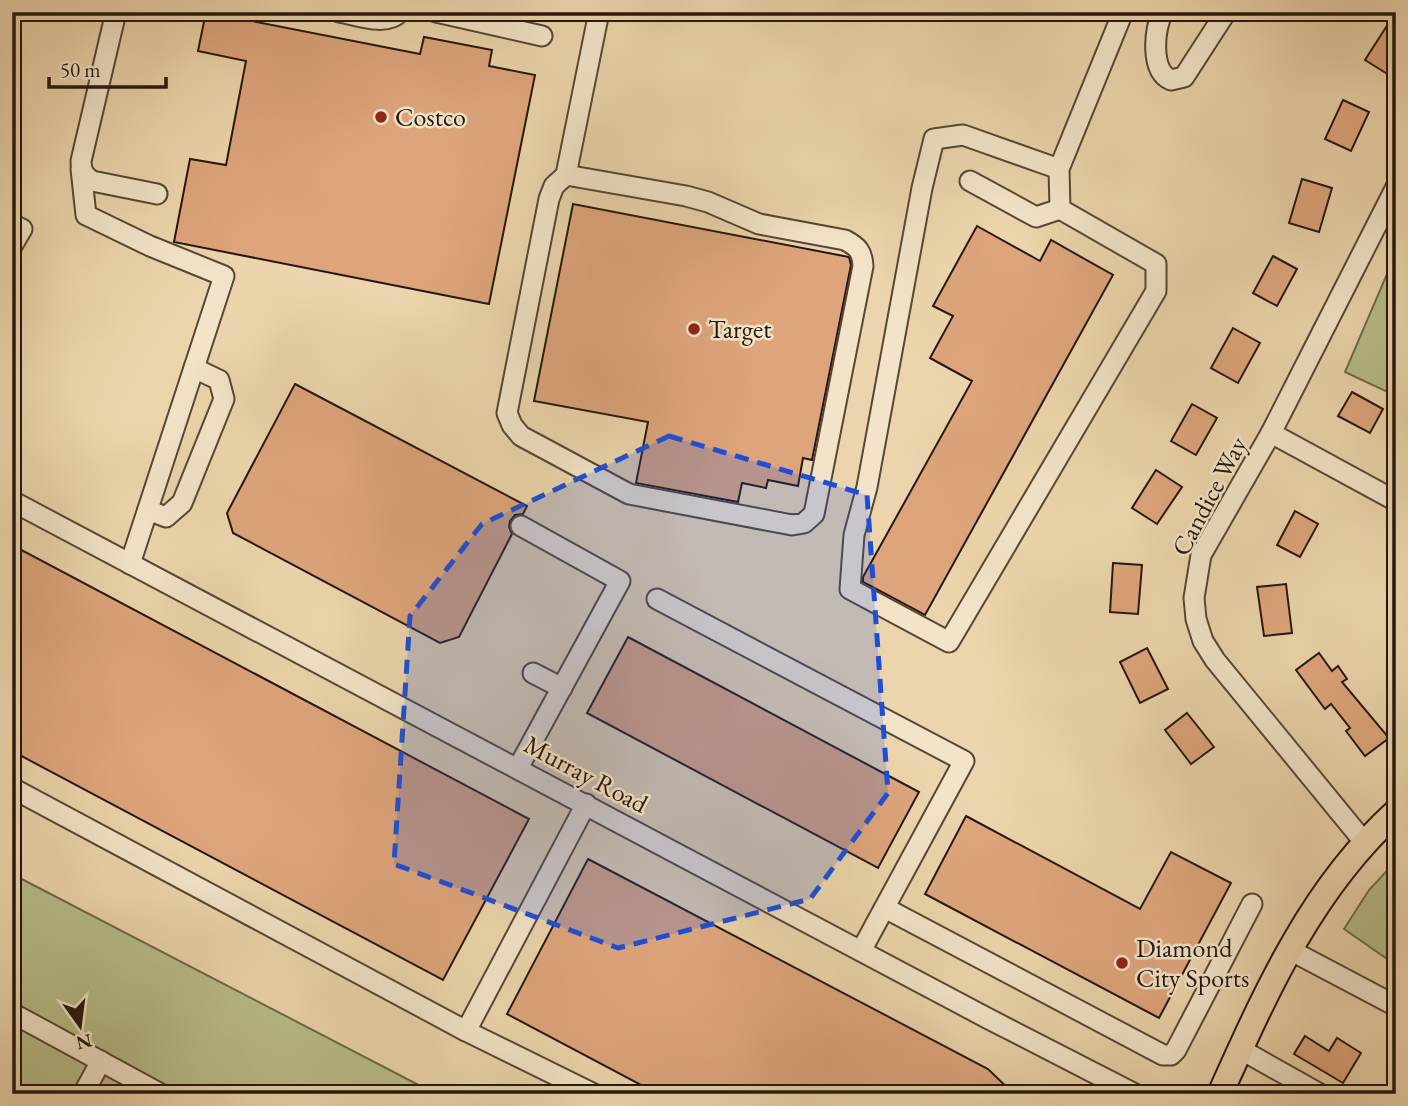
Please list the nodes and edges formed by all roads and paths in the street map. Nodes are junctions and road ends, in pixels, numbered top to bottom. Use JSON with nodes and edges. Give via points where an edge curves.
{"nodes":[{"id":1,"x":116,"y":12,"type":"edge"},
{"id":2,"x":339,"y":12,"type":"edge"},
{"id":3,"x":400,"y":12,"type":"edge"},
{"id":4,"x":436,"y":12,"type":"edge"},
{"id":5,"x":598,"y":12,"type":"edge"},
{"id":6,"x":1123,"y":12,"type":"edge"},
{"id":7,"x":1163,"y":12,"type":"edge"},
{"id":8,"x":1226,"y":12,"type":"edge"},
{"id":9,"x":542,"y":36,"type":"dead end"},
{"id":10,"x":81,"y":169,"type":"junction"},
{"id":11,"x":1059,"y":169,"type":"junction"},
{"id":12,"x":566,"y":175,"type":"junction"},
{"id":13,"x":970,"y":181,"type":"dead end"},
{"id":14,"x":1396,"y":187,"type":"edge"},
{"id":15,"x":157,"y":194,"type":"dead end"},
{"id":16,"x":1060,"y":209,"type":"junction"},
{"id":17,"x":12,"y":224,"type":"edge"},
{"id":18,"x":12,"y":246,"type":"edge"},
{"id":19,"x":194,"y":368,"type":"junction"},
{"id":20,"x":1271,"y":433,"type":"junction"},
{"id":21,"x":12,"y":501,"type":"edge"},
{"id":22,"x":1396,"y":501,"type":"edge"},
{"id":23,"x":148,"y":510,"type":"junction"},
{"id":24,"x":521,"y":526,"type":"dead end"},
{"id":25,"x":130,"y":564,"type":"junction"},
{"id":26,"x":657,"y":599,"type":"dead end"},
{"id":27,"x":533,"y":673,"type":"dead end"},
{"id":28,"x":562,"y":688,"type":"junction"},
{"id":29,"x":518,"y":768,"type":"junction"},
{"id":30,"x":12,"y":788,"type":"edge"},
{"id":31,"x":586,"y":804,"type":"junction"},
{"id":32,"x":1396,"y":812,"type":"edge"},
{"id":33,"x":1364,"y":844,"type":"junction"},
{"id":34,"x":1252,"y":904,"type":"dead end"},
{"id":35,"x":885,"y":908,"type":"junction"},
{"id":36,"x":1288,"y":949,"type":"junction"},
{"id":37,"x":861,"y":951,"type":"junction"},
{"id":38,"x":1396,"y":1006,"type":"edge"},
{"id":39,"x":12,"y":1013,"type":"edge"},
{"id":40,"x":466,"y":1031,"type":"junction"},
{"id":41,"x":1240,"y":1049,"type":"junction"},
{"id":42,"x":101,"y":1061,"type":"junction"},
{"id":43,"x":1106,"y":1087,"type":"edge"},
{"id":44,"x":1221,"y":1093,"type":"edge"},
{"id":45,"x":83,"y":1094,"type":"edge"},
{"id":46,"x":161,"y":1094,"type":"edge"},
{"id":47,"x":594,"y":1094,"type":"edge"},
{"id":48,"x":1135,"y":1094,"type":"edge"},
{"id":49,"x":1320,"y":1094,"type":"edge"}],
"edges":[{"from":1,"to":10,"type":"street"},
{"from":2,"to":3,"type":"street","via":[[389,19]]},
{"from":4,"to":9,"type":"street"},
{"from":5,"to":12,"type":"street"},
{"from":6,"to":11,"type":"street"},
{"from":7,"to":8,"type":"street","via":[[1157,31],[1157,65],[1171,80],[1184,77]]},
{"from":10,"to":15,"type":"street","via":[[92,181]]},
{"from":10,"to":19,"type":"street","via":[[86,215],[224,276]]},
{"from":11,"to":16,"type":"street"},
{"from":11,"to":16,"type":"street","via":[[963,135],[934,139],[922,188],[867,487],[854,535],[850,589],[949,642],[1156,291],[1156,264]]},
{"from":12,"to":12,"type":"street","via":[[549,199],[507,413],[512,425],[521,436],[629,494],[792,525],[804,523],[814,514],[863,266],[857,246],[759,224],[686,196]]},
{"from":13,"to":16,"type":"street","via":[[1036,216]]},
{"from":14,"to":20,"type":"street","name":"Candice Way"},
{"from":17,"to":18,"type":"street","via":[[22,229]]},
{"from":19,"to":23,"type":"street"},
{"from":19,"to":23,"type":"street","via":[[219,380],[224,399],[182,503],[166,517]]},
{"from":20,"to":22,"type":"street"},
{"from":20,"to":33,"type":"street","name":"Candice Way","via":[[1201,555],[1194,598],[1196,619],[1215,660]]},
{"from":21,"to":25,"type":"street","name":"Murray Road"},
{"from":23,"to":25,"type":"street"},
{"from":24,"to":28,"type":"street","via":[[620,581]]},
{"from":25,"to":29,"type":"street","name":"Murray Road"},
{"from":26,"to":35,"type":"street","via":[[964,761]]},
{"from":27,"to":28,"type":"street"},
{"from":28,"to":29,"type":"street"},
{"from":29,"to":31,"type":"street","name":"Murray Road"},
{"from":30,"to":40,"type":"street"},
{"from":31,"to":37,"type":"street","name":"Murray Road"},
{"from":31,"to":40,"type":"street"},
{"from":32,"to":33,"type":"main road"},
{"from":33,"to":36,"type":"main road","via":[[1322,895]]},
{"from":34,"to":35,"type":"street","via":[[1171,1055],[1163,1055]]},
{"from":35,"to":37,"type":"street"},
{"from":36,"to":38,"type":"street"},
{"from":36,"to":41,"type":"main road"},
{"from":37,"to":43,"type":"street","name":"Murray Road"},
{"from":39,"to":42,"type":"street"},
{"from":40,"to":47,"type":"street"},
{"from":41,"to":44,"type":"main road"},
{"from":41,"to":49,"type":"street"},
{"from":42,"to":45,"type":"street"},
{"from":42,"to":46,"type":"street"},
{"from":43,"to":48,"type":"street","name":"Murray Road"}]}
